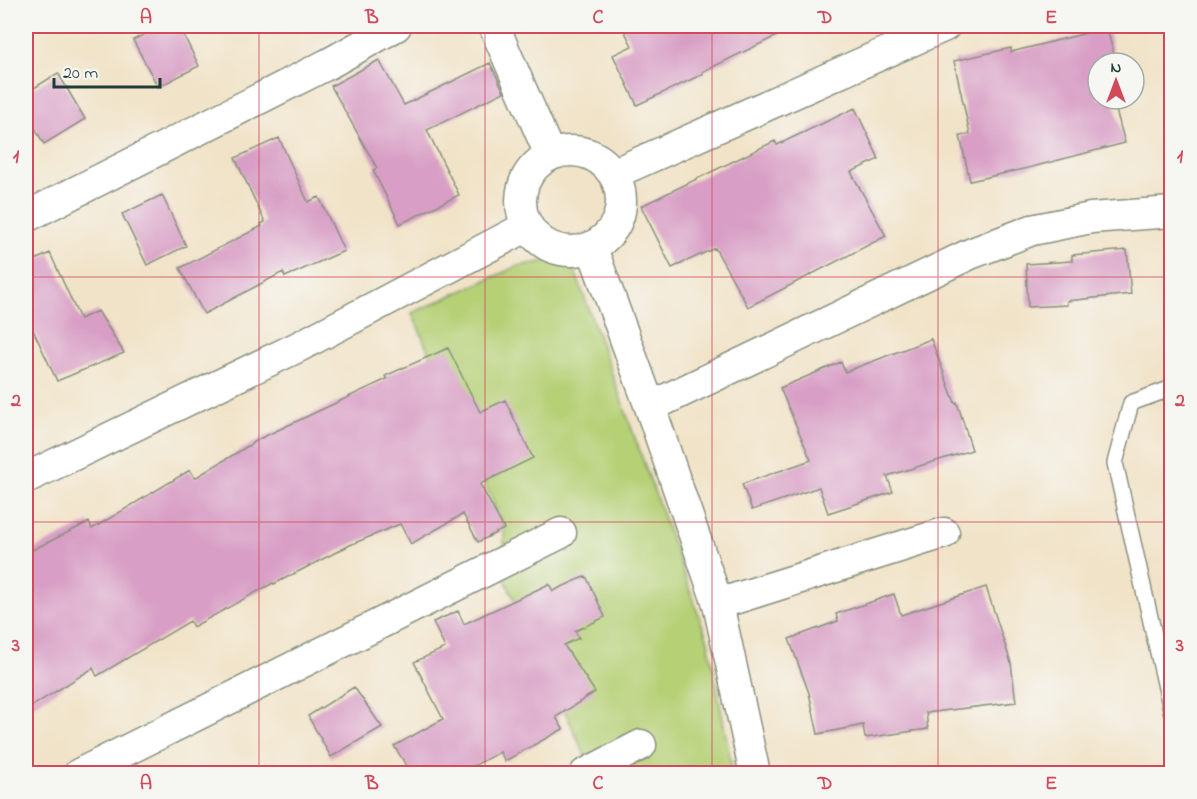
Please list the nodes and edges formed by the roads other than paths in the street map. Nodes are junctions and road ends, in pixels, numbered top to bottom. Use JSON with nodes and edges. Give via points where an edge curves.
{"nodes":[{"id":1,"x":396,"y":26,"type":"edge"},
{"id":2,"x":494,"y":26,"type":"edge"},
{"id":3,"x":945,"y":26,"type":"edge"},
{"id":4,"x":550,"y":155,"type":"junction"},
{"id":5,"x":614,"y":174,"type":"junction"},
{"id":6,"x":1172,"y":212,"type":"edge"},
{"id":7,"x":26,"y":217,"type":"edge"},
{"id":8,"x":528,"y":226,"type":"junction"},
{"id":9,"x":592,"y":248,"type":"junction"},
{"id":10,"x":1172,"y":388,"type":"edge"},
{"id":11,"x":650,"y":407,"type":"junction"},
{"id":12,"x":26,"y":478,"type":"edge"},
{"id":13,"x":561,"y":533,"type":"dead end"},
{"id":14,"x":944,"y":533,"type":"dead end"},
{"id":15,"x":718,"y":604,"type":"junction"},
{"id":16,"x":1172,"y":714,"type":"edge"},
{"id":17,"x":641,"y":745,"type":"dead end"},
{"id":18,"x":79,"y":774,"type":"edge"},
{"id":19,"x":585,"y":774,"type":"edge"},
{"id":20,"x":755,"y":774,"type":"edge"}],
"edges":[{"from":1,"to":7,"type":"street"},
{"from":2,"to":4,"type":"street"},
{"from":3,"to":5,"type":"street"},
{"from":4,"to":5,"type":"street","via":[[570,150],[591,154]]},
{"from":4,"to":8,"type":"street","via":[[533,167],[522,186],[521,206]]},
{"from":5,"to":9,"type":"street","via":[[621,206],[615,226]]},
{"from":6,"to":11,"type":"street","via":[[1091,219],[1032,230],[970,254]]},
{"from":8,"to":9,"type":"street","via":[[542,242],[561,250]]},
{"from":8,"to":12,"type":"street","via":[[300,346]]},
{"from":9,"to":11,"type":"street"},
{"from":10,"to":16,"type":"lane","via":[[1131,403],[1115,463]]},
{"from":11,"to":15,"type":"street"},
{"from":13,"to":18,"type":"street"},
{"from":14,"to":15,"type":"street"},
{"from":15,"to":20,"type":"street"},
{"from":17,"to":19,"type":"street"}]}
